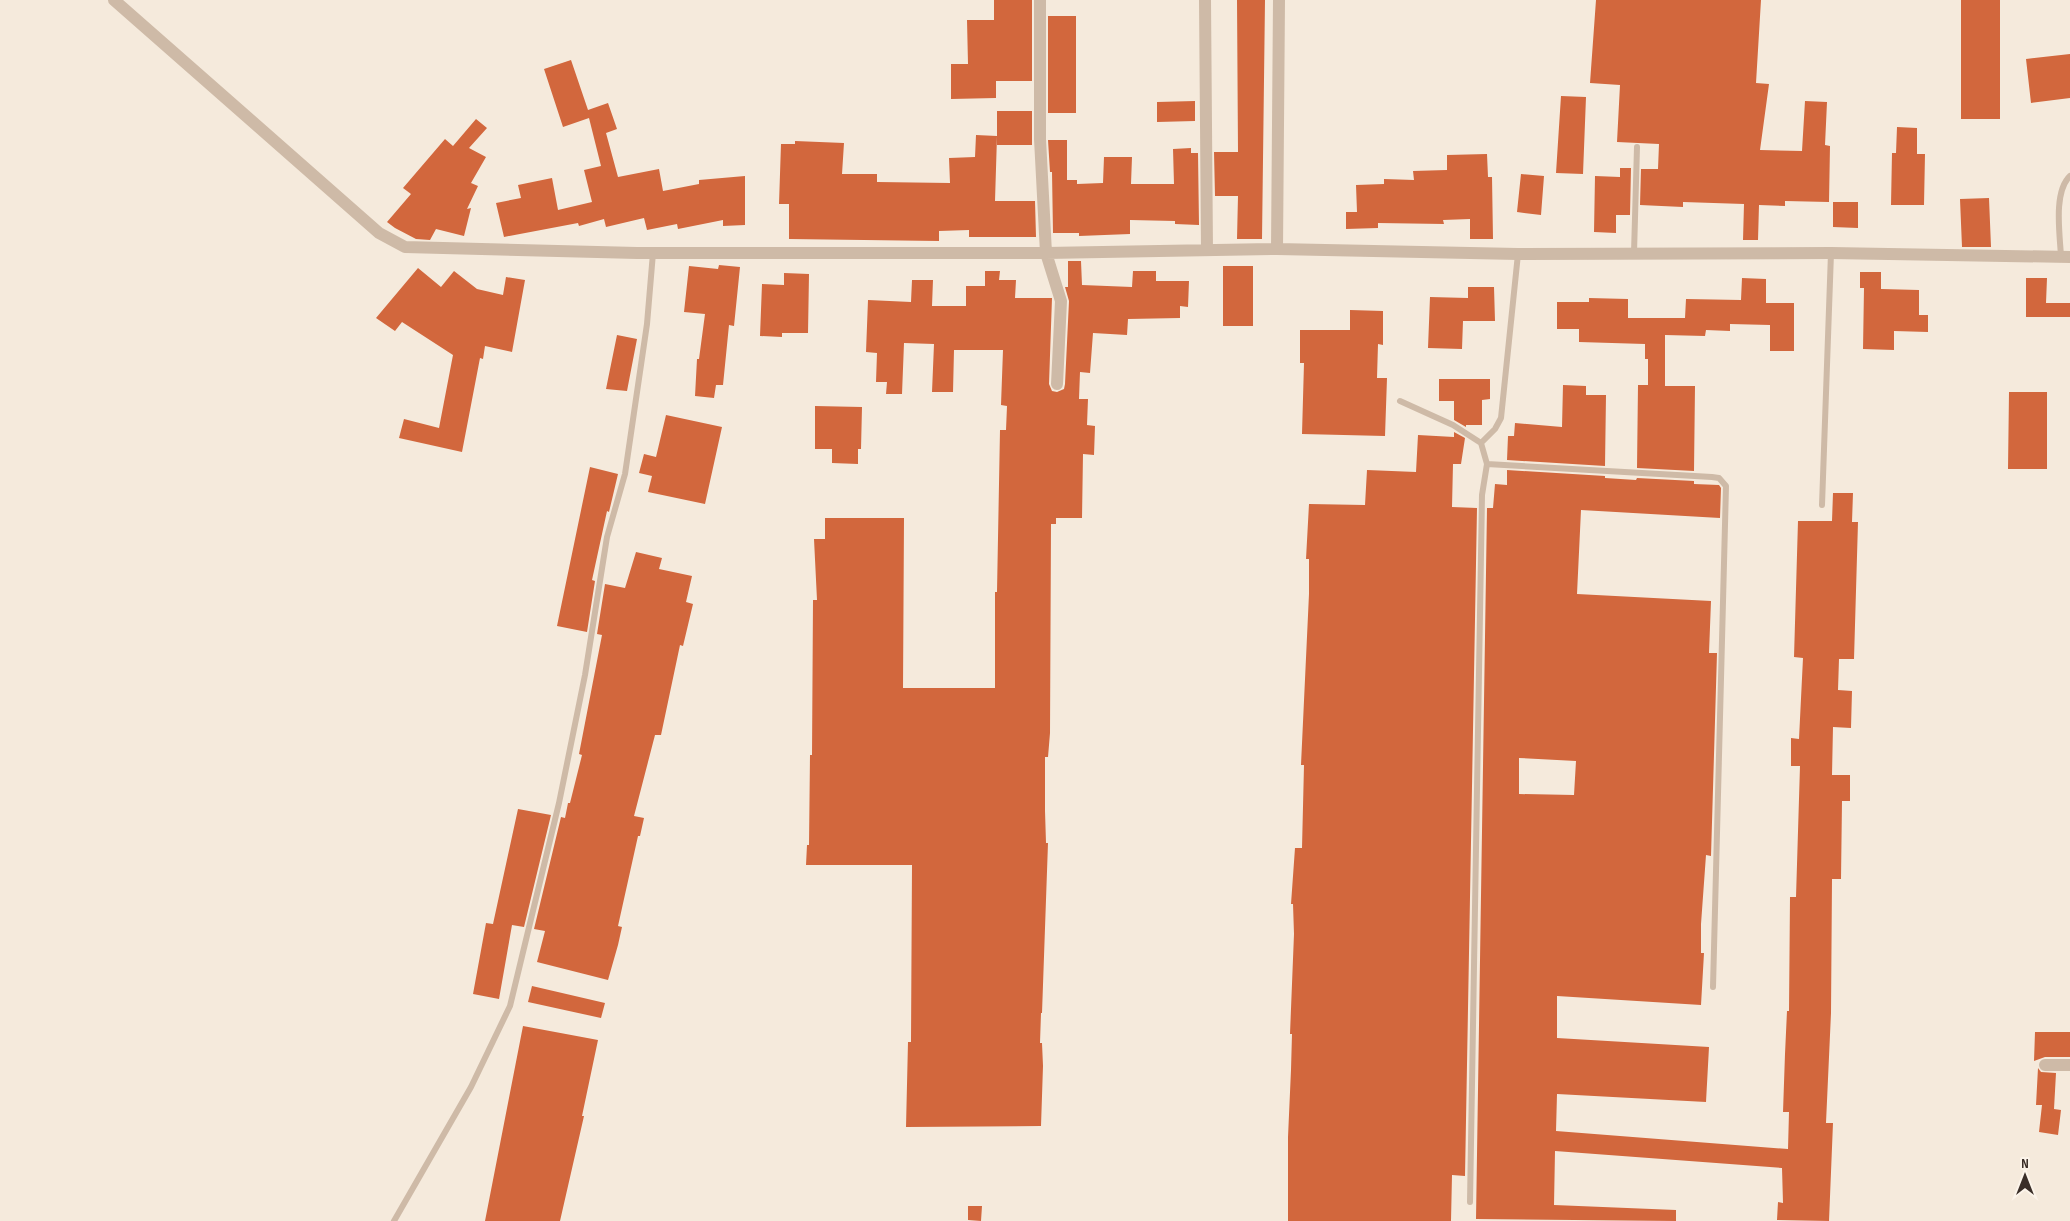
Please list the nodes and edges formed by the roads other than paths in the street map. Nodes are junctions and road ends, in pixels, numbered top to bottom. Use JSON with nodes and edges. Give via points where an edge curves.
{"nodes":[{"id":1,"x":114,"y":0,"type":"edge"},
{"id":2,"x":1040,"y":0,"type":"edge"},
{"id":3,"x":1205,"y":0,"type":"edge"},
{"id":4,"x":1279,"y":0,"type":"edge"},
{"id":5,"x":1637,"y":147,"type":"dead end"},
{"id":6,"x":2070,"y":176,"type":"edge"},
{"id":7,"x":1277,"y":249,"type":"junction"},
{"id":8,"x":1207,"y":250,"type":"junction"},
{"id":9,"x":653,"y":252,"type":"junction"},
{"id":10,"x":1046,"y":252,"type":"junction"},
{"id":11,"x":1634,"y":253,"type":"junction"},
{"id":12,"x":1832,"y":253,"type":"junction"},
{"id":13,"x":1518,"y":254,"type":"junction"},
{"id":14,"x":2065,"y":257,"type":"edge"},
{"id":15,"x":1057,"y":384,"type":"dead end"},
{"id":16,"x":1400,"y":401,"type":"dead end"},
{"id":17,"x":1481,"y":443,"type":"junction"},
{"id":18,"x":1487,"y":464,"type":"junction"},
{"id":19,"x":1822,"y":506,"type":"dead end"},
{"id":20,"x":1712,"y":986,"type":"dead end"},
{"id":21,"x":2045,"y":1065,"type":"dead end"},
{"id":22,"x":2070,"y":1066,"type":"edge"},
{"id":23,"x":1470,"y":1202,"type":"dead end"},
{"id":24,"x":394,"y":1221,"type":"edge"}],
"edges":[{"from":1,"to":9,"type":"street","via":[[393,242],[420,249]]},
{"from":2,"to":10,"type":"street","via":[[1040,139]]},
{"from":3,"to":8,"type":"street"},
{"from":4,"to":7,"type":"street"},
{"from":5,"to":11,"type":"lane"},
{"from":6,"to":14,"type":"lane","via":[[2059,198]]},
{"from":7,"to":8,"type":"street"},
{"from":7,"to":13,"type":"street"},
{"from":8,"to":10,"type":"street"},
{"from":9,"to":10,"type":"street"},
{"from":9,"to":24,"type":"lane","via":[[647,324],[624,474],[607,538],[585,675],[559,803],[510,1006],[471,1087]]},
{"from":10,"to":15,"type":"street","via":[[1060,301]]},
{"from":11,"to":12,"type":"street"},
{"from":11,"to":13,"type":"street"},
{"from":12,"to":14,"type":"street"},
{"from":12,"to":19,"type":"lane"},
{"from":13,"to":17,"type":"lane","via":[[1501,418],[1495,430]]},
{"from":16,"to":17,"type":"lane","via":[[1453,425]]},
{"from":17,"to":18,"type":"lane"},
{"from":18,"to":20,"type":"lane","via":[[1712,477],[1719,478],[1726,486]]},
{"from":18,"to":23,"type":"lane","via":[[1482,495]]},
{"from":21,"to":22,"type":"street"}]}
